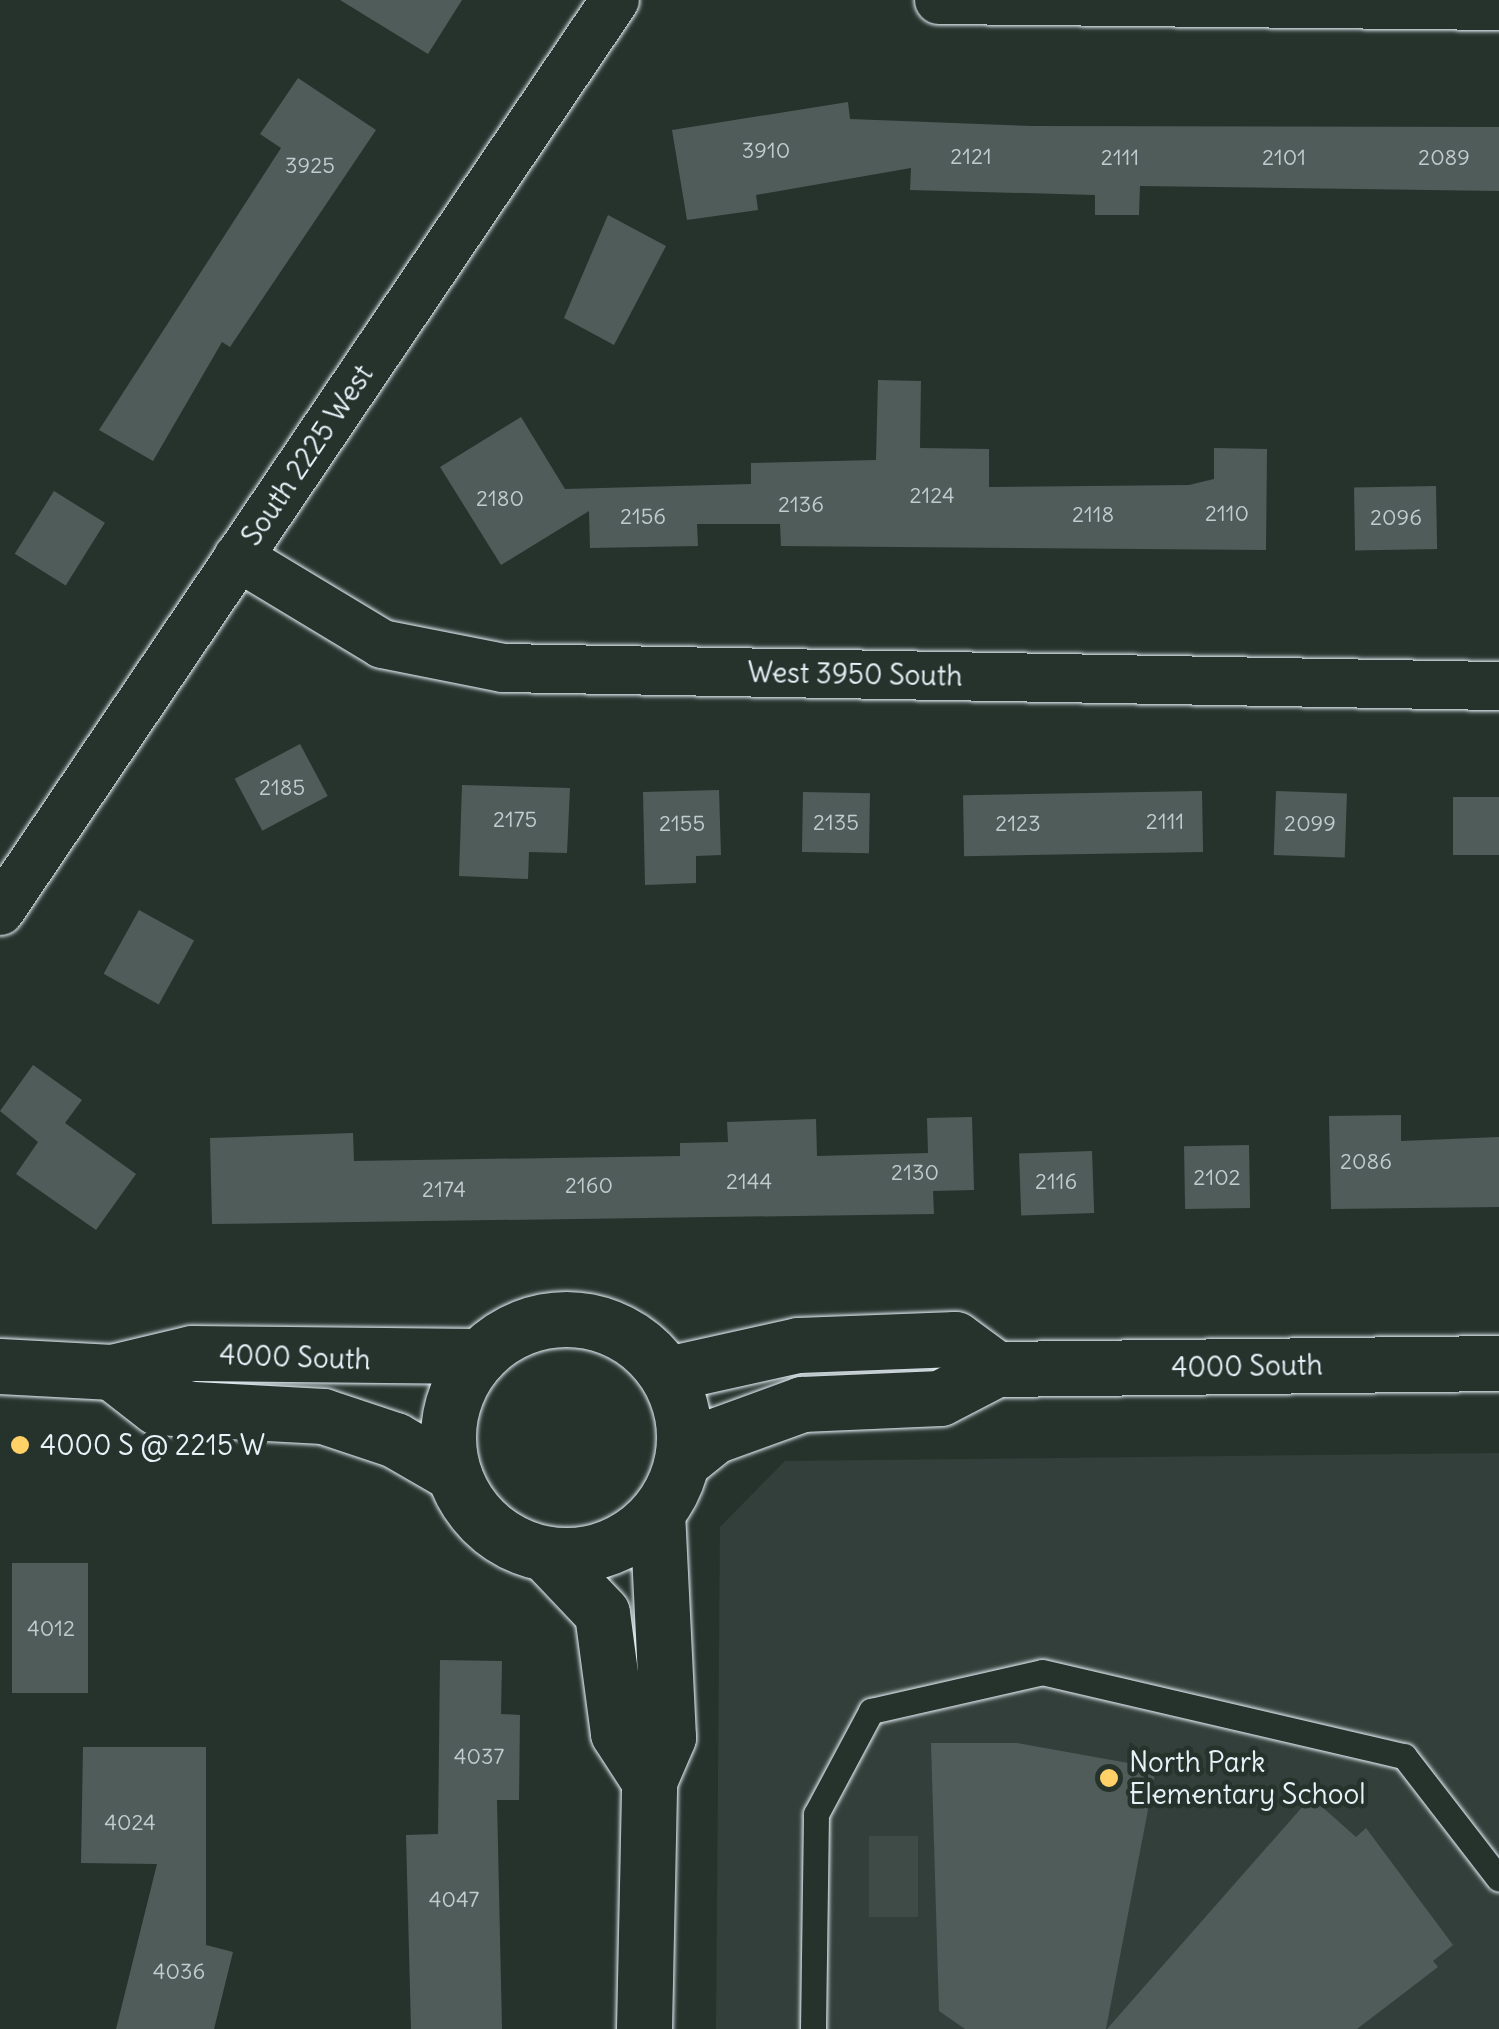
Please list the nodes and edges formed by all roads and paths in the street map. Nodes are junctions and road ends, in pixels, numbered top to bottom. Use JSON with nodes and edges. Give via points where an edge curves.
{"nodes":[{"id":1,"x":615,"y":0,"type":"edge"},
{"id":2,"x":939,"y":0,"type":"edge"},
{"id":3,"x":1499,"y":6,"type":"edge"},
{"id":4,"x":238,"y":557,"type":"junction"},
{"id":5,"x":1499,"y":686,"type":"edge"},
{"id":6,"x":0,"y":911,"type":"edge"},
{"id":7,"x":480,"y":1356,"type":"junction"},
{"id":8,"x":1499,"y":1363,"type":"edge"},
{"id":9,"x":0,"y":1366,"type":"edge"},
{"id":10,"x":996,"y":1369,"type":"junction"},
{"id":11,"x":112,"y":1372,"type":"junction"},
{"id":12,"x":667,"y":1374,"type":"junction"},
{"id":13,"x":683,"y":1460,"type":"junction"},
{"id":14,"x":454,"y":1474,"type":"junction"},
{"id":15,"x":657,"y":1513,"type":"junction"},
{"id":16,"x":546,"y":1554,"type":"junction"},
{"id":17,"x":649,"y":1781,"type":"junction"},
{"id":18,"x":1499,"y":1878,"type":"edge"},
{"id":19,"x":644,"y":2029,"type":"edge"},
{"id":20,"x":813,"y":2029,"type":"edge"}],
"edges":[{"from":1,"to":4,"type":"street","name":"South 2225 West"},
{"from":2,"to":3,"type":"street"},
{"from":4,"to":5,"type":"street","name":"West 3950 South","via":[[382,644],[503,668]]},
{"from":4,"to":6,"type":"street","name":"South 2225 West"},
{"from":7,"to":11,"type":"street","name":"4000 South","via":[[192,1354]]},
{"from":7,"to":12,"type":"street","via":[[532,1324],[562,1319],[622,1333]]},
{"from":7,"to":14,"type":"street","via":[[450,1397]]},
{"from":8,"to":10,"type":"street","name":"4000 South"},
{"from":9,"to":11,"type":"street","name":"4000 South"},
{"from":10,"to":12,"type":"street","via":[[955,1340],[798,1345]]},
{"from":10,"to":13,"type":"street","name":"4000 South","via":[[940,1398],[802,1404],[714,1436]]},
{"from":11,"to":14,"type":"street","name":"4000 South","via":[[157,1407],[323,1416],[395,1440]]},
{"from":12,"to":13,"type":"street","via":[[680,1402]]},
{"from":13,"to":15,"type":"street"},
{"from":14,"to":16,"type":"street","via":[[489,1526]]},
{"from":15,"to":16,"type":"street","via":[[615,1543]]},
{"from":15,"to":17,"type":"street","via":[[668,1737]]},
{"from":16,"to":17,"type":"street","via":[[602,1613],[618,1732]]},
{"from":17,"to":19,"type":"street"},
{"from":18,"to":20,"type":"lane","via":[[1404,1756],[1042,1672],[871,1711],[816,1814]]}]}
